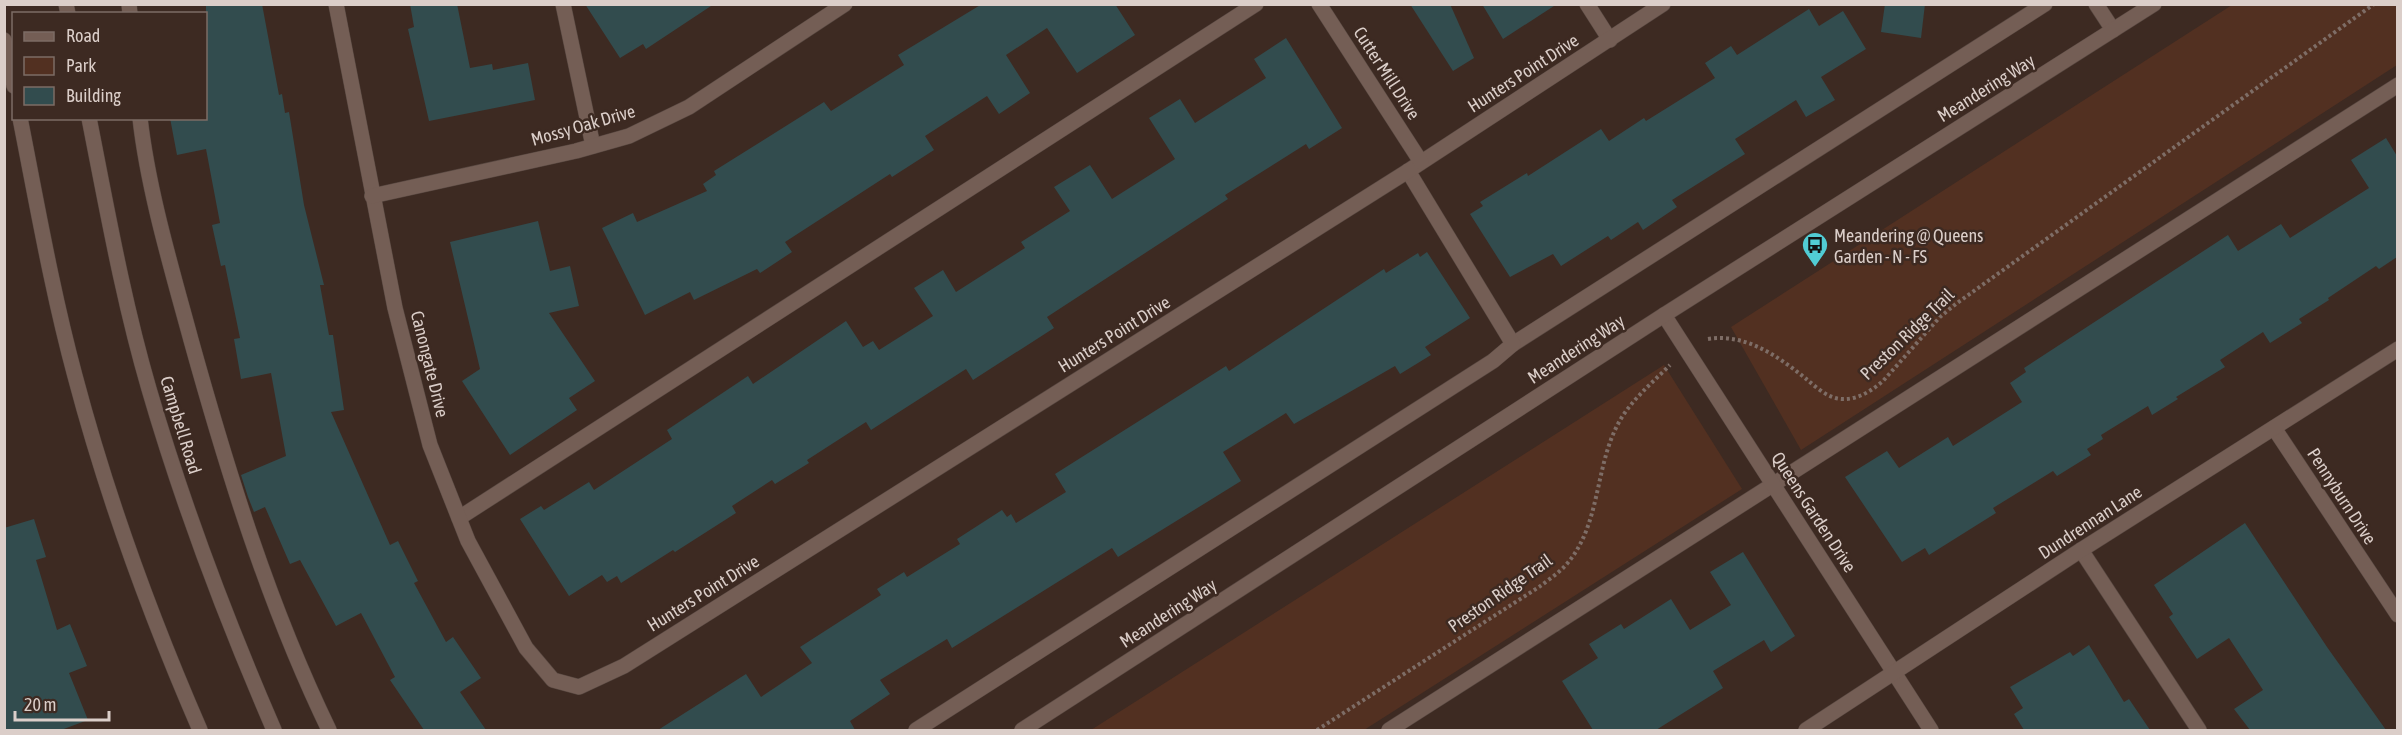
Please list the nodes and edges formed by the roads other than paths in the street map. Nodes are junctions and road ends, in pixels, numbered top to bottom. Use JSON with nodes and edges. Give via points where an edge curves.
{"nodes":[{"id":1,"x":336,"y":4,"type":"edge"},
{"id":2,"x":563,"y":4,"type":"edge"},
{"id":3,"x":845,"y":4,"type":"edge"},
{"id":4,"x":1256,"y":4,"type":"edge"},
{"id":5,"x":1319,"y":4,"type":"edge"},
{"id":6,"x":1587,"y":4,"type":"edge"},
{"id":7,"x":1664,"y":4,"type":"edge"},
{"id":8,"x":2044,"y":4,"type":"edge"},
{"id":9,"x":2096,"y":4,"type":"edge"},
{"id":10,"x":2154,"y":4,"type":"edge"},
{"id":11,"x":2113,"y":30,"type":"junction"},
{"id":12,"x":4,"y":40,"type":"edge"},
{"id":13,"x":1610,"y":40,"type":"junction"},
{"id":14,"x":12,"y":77,"type":"edge"},
{"id":15,"x":2397,"y":85,"type":"edge"},
{"id":16,"x":20,"y":120,"type":"edge"},
{"id":17,"x":89,"y":120,"type":"edge"},
{"id":18,"x":141,"y":120,"type":"edge"},
{"id":19,"x":593,"y":146,"type":"junction"},
{"id":20,"x":1421,"y":162,"type":"junction"},
{"id":21,"x":1407,"y":171,"type":"junction"},
{"id":22,"x":372,"y":196,"type":"junction"},
{"id":23,"x":1664,"y":315,"type":"junction"},
{"id":24,"x":1513,"y":344,"type":"junction"},
{"id":25,"x":2397,"y":349,"type":"edge"},
{"id":26,"x":2274,"y":428,"type":"junction"},
{"id":27,"x":1772,"y":484,"type":"junction"},
{"id":28,"x":459,"y":518,"type":"junction"},
{"id":29,"x":2081,"y":550,"type":"junction"},
{"id":30,"x":2397,"y":615,"type":"edge"},
{"id":31,"x":1895,"y":674,"type":"junction"},
{"id":32,"x":579,"y":687,"type":"joint"},
{"id":33,"x":200,"y":730,"type":"edge"},
{"id":34,"x":274,"y":730,"type":"edge"},
{"id":35,"x":329,"y":730,"type":"edge"},
{"id":36,"x":916,"y":730,"type":"edge"},
{"id":37,"x":1022,"y":730,"type":"edge"},
{"id":38,"x":1389,"y":730,"type":"edge"},
{"id":39,"x":1806,"y":730,"type":"edge"},
{"id":40,"x":1931,"y":730,"type":"edge"},
{"id":41,"x":2199,"y":730,"type":"edge"}],
"edges":[{"from":1,"to":22,"type":"street","name":"Canongate Drive"},
{"from":2,"to":19,"type":"street"},
{"from":3,"to":19,"type":"street","name":"Mossy Oak Drive","via":[[689,107],[628,136]]},
{"from":4,"to":28,"type":"street"},
{"from":5,"to":20,"type":"street","name":"Cutter Mill Drive"},
{"from":6,"to":13,"type":"street"},
{"from":7,"to":13,"type":"street","name":"Hunters Point Drive"},
{"from":8,"to":24,"type":"street"},
{"from":9,"to":11,"type":"street"},
{"from":10,"to":11,"type":"street","name":"Meandering Way"},
{"from":11,"to":23,"type":"street","name":"Meandering Way"},
{"from":12,"to":14,"type":"street"},
{"from":13,"to":20,"type":"street","name":"Hunters Point Drive"},
{"from":15,"to":27,"type":"street"},
{"from":16,"to":33,"type":"street","via":[[78,387],[118,522]]},
{"from":17,"to":34,"type":"street","name":"Campbell Road","via":[[148,388],[184,502]]},
{"from":18,"to":35,"type":"street","via":[[171,267],[213,418],[274,604]]},
{"from":19,"to":22,"type":"street","name":"Mossy Oak Drive"},
{"from":20,"to":21,"type":"street","name":"Hunters Point Drive"},
{"from":21,"to":24,"type":"street"},
{"from":21,"to":32,"type":"street","name":"Hunters Point Drive","via":[[624,666]]},
{"from":22,"to":28,"type":"street","name":"Canongate Drive","via":[[395,308],[430,445]]},
{"from":23,"to":27,"type":"street","name":"Queens Garden Drive"},
{"from":23,"to":37,"type":"street","name":"Meandering Way"},
{"from":24,"to":36,"type":"street","via":[[1493,361]]},
{"from":25,"to":26,"type":"street","name":"Dundrennan Lane"},
{"from":26,"to":29,"type":"street","name":"Dundrennan Lane"},
{"from":26,"to":30,"type":"street","name":"Pennyburn Drive"},
{"from":27,"to":31,"type":"street","name":"Queens Garden Drive"},
{"from":27,"to":38,"type":"street"},
{"from":28,"to":32,"type":"street","name":"Canongate Drive","via":[[526,648],[553,680]]},
{"from":29,"to":31,"type":"street","name":"Dundrennan Lane"},
{"from":29,"to":41,"type":"street"},
{"from":31,"to":39,"type":"street","name":"Dundrennan Lane"},
{"from":31,"to":40,"type":"street","name":"Queens Garden Drive"}]}
